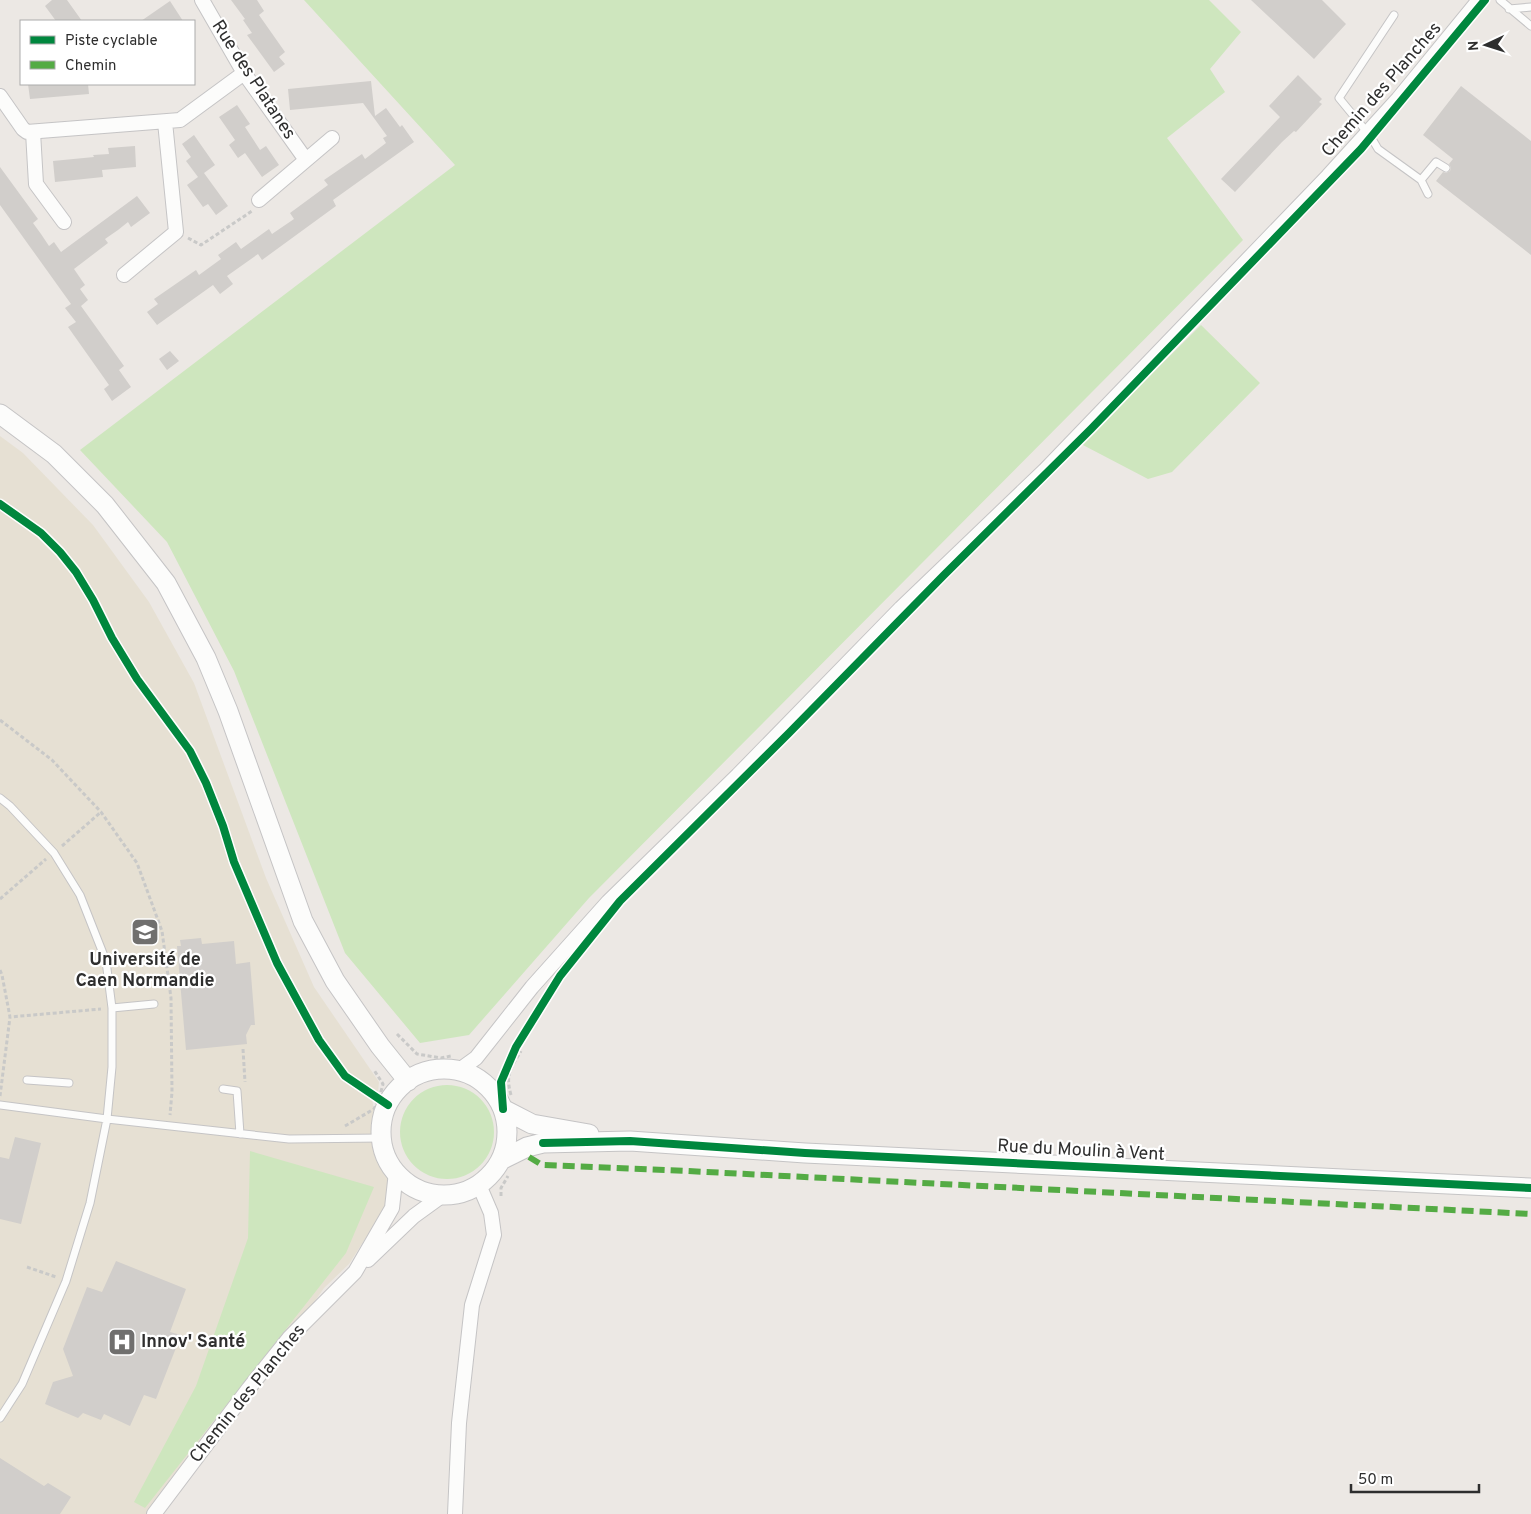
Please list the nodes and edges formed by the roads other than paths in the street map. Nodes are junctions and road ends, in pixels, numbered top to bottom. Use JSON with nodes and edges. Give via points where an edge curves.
{"nodes":[{"id":1,"x":202,"y":0,"type":"edge"},
{"id":2,"x":1479,"y":0,"type":"edge"},
{"id":3,"x":1500,"y":0,"type":"edge"},
{"id":4,"x":1531,"y":7,"type":"edge"},
{"id":5,"x":1509,"y":9,"type":"junction"},
{"id":6,"x":1394,"y":15,"type":"dead end"},
{"id":7,"x":1531,"y":26,"type":"edge"},
{"id":8,"x":244,"y":73,"type":"junction"},
{"id":9,"x":0,"y":96,"type":"edge"},
{"id":10,"x":165,"y":122,"type":"junction"},
{"id":11,"x":33,"y":132,"type":"junction"},
{"id":12,"x":1367,"y":133,"type":"junction"},
{"id":13,"x":332,"y":138,"type":"dead end"},
{"id":14,"x":306,"y":160,"type":"junction"},
{"id":15,"x":1446,"y":168,"type":"dead end"},
{"id":16,"x":1421,"y":180,"type":"junction"},
{"id":17,"x":1428,"y":194,"type":"dead end"},
{"id":18,"x":258,"y":200,"type":"road end"},
{"id":19,"x":64,"y":222,"type":"dead end"},
{"id":20,"x":124,"y":275,"type":"dead end"},
{"id":21,"x":0,"y":414,"type":"edge"},
{"id":22,"x":0,"y":798,"type":"edge"},
{"id":23,"x":154,"y":1004,"type":"dead end"},
{"id":24,"x":112,"y":1008,"type":"junction"},
{"id":25,"x":456,"y":1063,"type":"junction"},
{"id":26,"x":27,"y":1080,"type":"dead end"},
{"id":27,"x":408,"y":1081,"type":"junction"},
{"id":28,"x":69,"y":1084,"type":"dead end"},
{"id":29,"x":223,"y":1089,"type":"dead end"},
{"id":30,"x":0,"y":1105,"type":"edge"},
{"id":31,"x":508,"y":1105,"type":"junction"},
{"id":32,"x":107,"y":1119,"type":"junction"},
{"id":33,"x":240,"y":1134,"type":"junction"},
{"id":34,"x":382,"y":1138,"type":"junction"},
{"id":35,"x":630,"y":1141,"type":"junction"},
{"id":36,"x":501,"y":1160,"type":"junction"},
{"id":37,"x":396,"y":1172,"type":"junction"},
{"id":38,"x":479,"y":1185,"type":"junction"},
{"id":39,"x":1531,"y":1188,"type":"edge"},
{"id":40,"x":443,"y":1195,"type":"junction"},
{"id":41,"x":355,"y":1272,"type":"junction"},
{"id":42,"x":0,"y":1418,"type":"edge"},
{"id":43,"x":154,"y":1514,"type":"edge"},
{"id":44,"x":455,"y":1514,"type":"edge"}],
"edges":[{"from":1,"to":8,"type":"street","name":"Rue des Platanes"},
{"from":2,"to":12,"type":"street","name":"Chemin des Planches"},
{"from":3,"to":5,"type":"lane"},
{"from":4,"to":5,"type":"lane"},
{"from":5,"to":7,"type":"lane"},
{"from":6,"to":12,"type":"lane","via":[[1339,98]]},
{"from":8,"to":10,"type":"street","via":[[180,120]]},
{"from":8,"to":14,"type":"street","name":"Rue des Platanes"},
{"from":9,"to":11,"type":"street","via":[[23,129]]},
{"from":10,"to":11,"type":"street"},
{"from":10,"to":20,"type":"street","via":[[176,232]]},
{"from":11,"to":19,"type":"street","via":[[36,184]]},
{"from":12,"to":16,"type":"lane","via":[[1378,149]]},
{"from":12,"to":25,"type":"street","name":"Chemin des Planches","via":[[1045,470],[901,608],[608,902],[532,987],[476,1058]]},
{"from":13,"to":14,"type":"street"},
{"from":14,"to":18,"type":"street"},
{"from":15,"to":16,"type":"lane","via":[[1436,162]]},
{"from":16,"to":17,"type":"lane"},
{"from":21,"to":27,"type":"main road","via":[[54,454],[105,505],[166,583],[206,658],[224,702],[303,921],[335,981]]},
{"from":22,"to":24,"type":"lane","via":[[54,853],[80,894],[106,961]]},
{"from":23,"to":24,"type":"lane"},
{"from":24,"to":32,"type":"lane","via":[[112,1067]]},
{"from":25,"to":27,"type":"main road"},
{"from":25,"to":31,"type":"main road"},
{"from":26,"to":28,"type":"lane"},
{"from":27,"to":34,"type":"main road","via":[[388,1105],[382,1121]]},
{"from":29,"to":33,"type":"lane","via":[[237,1091]]},
{"from":30,"to":32,"type":"lane"},
{"from":31,"to":35,"type":"main road","via":[[532,1124]]},
{"from":31,"to":36,"type":"main road","via":[[505,1150]]},
{"from":32,"to":33,"type":"lane"},
{"from":32,"to":42,"type":"lane","via":[[90,1203],[66,1281],[22,1384]]},
{"from":33,"to":34,"type":"lane","via":[[289,1139]]},
{"from":34,"to":37,"type":"main road","via":[[384,1150]]},
{"from":35,"to":36,"type":"main road","via":[[543,1143]]},
{"from":35,"to":39,"type":"main road","name":"Rue du Moulin à Vent"},
{"from":36,"to":38,"type":"main road"},
{"from":37,"to":40,"type":"main road","via":[[425,1192]]},
{"from":37,"to":41,"type":"street","name":"Chemin des Planches","via":[[392,1208]]},
{"from":38,"to":40,"type":"main road","via":[[468,1191]]},
{"from":38,"to":44,"type":"street","via":[[491,1213],[494,1235],[472,1305],[459,1423]]},
{"from":40,"to":41,"type":"street","via":[[414,1216]]},
{"from":41,"to":43,"type":"street","name":"Chemin des Planches","via":[[290,1338]]}]}
